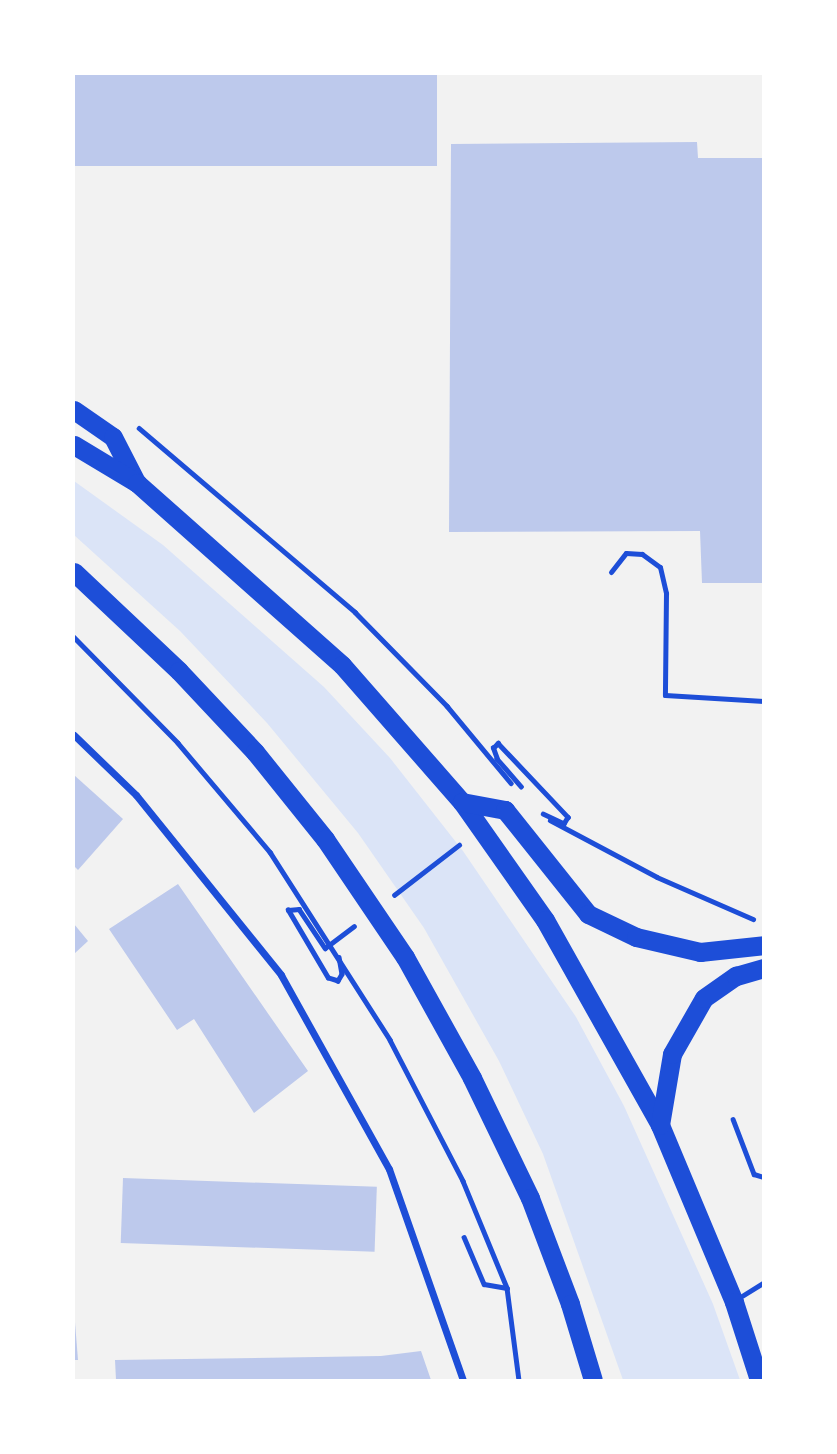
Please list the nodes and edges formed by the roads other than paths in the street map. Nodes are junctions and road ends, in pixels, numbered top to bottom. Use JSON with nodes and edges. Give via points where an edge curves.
{"nodes":[{"id":1,"x":74,"y":410,"type":"edge"},
{"id":2,"x":74,"y":445,"type":"edge"},
{"id":3,"x":137,"y":483,"type":"junction"},
{"id":4,"x":74,"y":572,"type":"edge"},
{"id":5,"x":611,"y":572,"type":"dead end"},
{"id":6,"x":764,"y":701,"type":"edge"},
{"id":7,"x":74,"y":735,"type":"edge"},
{"id":8,"x":462,"y":802,"type":"junction"},
{"id":9,"x":764,"y":945,"type":"edge"},
{"id":10,"x":764,"y":968,"type":"edge"},
{"id":11,"x":660,"y":1125,"type":"junction"},
{"id":12,"x":764,"y":1282,"type":"edge"},
{"id":13,"x":734,"y":1301,"type":"junction"},
{"id":14,"x":463,"y":1381,"type":"edge"},
{"id":15,"x":593,"y":1381,"type":"edge"},
{"id":16,"x":759,"y":1381,"type":"edge"}],
"edges":[{"from":1,"to":3,"type":"highway","via":[[113,437]]},
{"from":2,"to":3,"type":"highway"},
{"from":3,"to":8,"type":"highway","via":[[342,666]]},
{"from":4,"to":15,"type":"highway","via":[[179,670],[255,752],[326,839],[405,957],[472,1078],[530,1198]]},
{"from":5,"to":6,"type":"lane","via":[[626,554],[642,554],[660,567],[666,593],[665,695]]},
{"from":7,"to":14,"type":"street","via":[[136,795],[281,975],[389,1169]]},
{"from":8,"to":9,"type":"highway","via":[[506,810],[588,914],[624,931],[700,952]]},
{"from":8,"to":11,"type":"highway","via":[[545,920]]},
{"from":10,"to":11,"type":"highway","via":[[736,976],[704,998],[672,1054]]},
{"from":11,"to":13,"type":"highway"},
{"from":12,"to":13,"type":"lane"},
{"from":13,"to":16,"type":"highway"}]}
